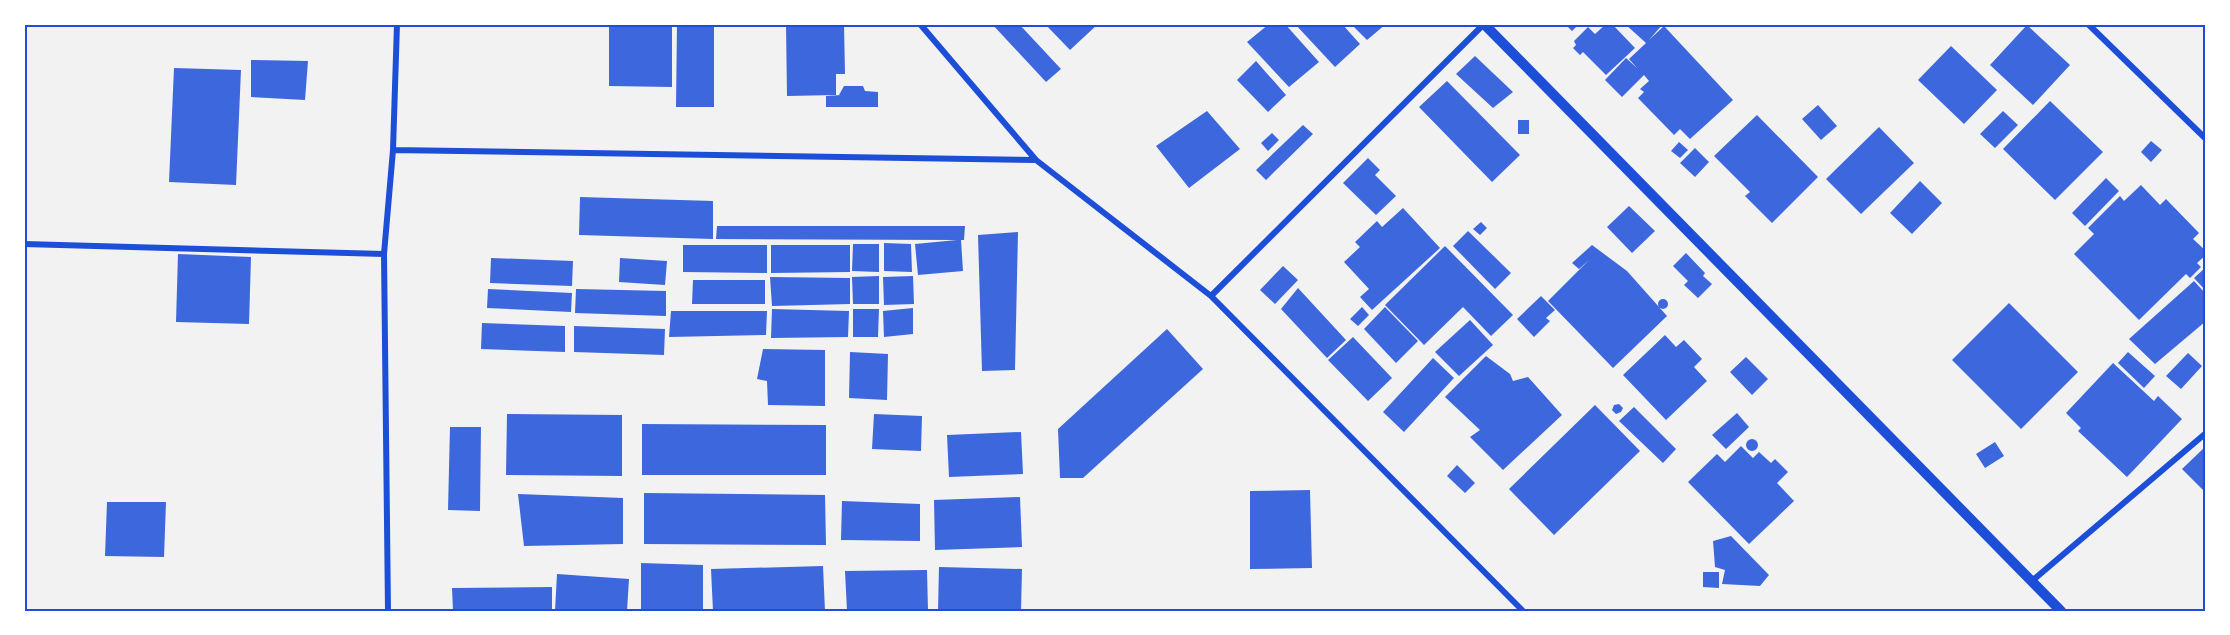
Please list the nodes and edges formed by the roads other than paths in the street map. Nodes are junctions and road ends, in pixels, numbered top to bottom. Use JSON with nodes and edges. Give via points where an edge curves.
{"nodes":[{"id":1,"x":397,"y":24,"type":"edge"},
{"id":2,"x":920,"y":24,"type":"edge"},
{"id":3,"x":1484,"y":24,"type":"edge"},
{"id":4,"x":2088,"y":24,"type":"edge"},
{"id":5,"x":2206,"y":139,"type":"edge"},
{"id":6,"x":393,"y":150,"type":"junction"},
{"id":7,"x":1036,"y":160,"type":"junction"},
{"id":8,"x":24,"y":244,"type":"edge"},
{"id":9,"x":384,"y":254,"type":"junction"},
{"id":10,"x":1211,"y":296,"type":"junction"},
{"id":11,"x":2206,"y":433,"type":"edge"},
{"id":12,"x":2032,"y":581,"type":"junction"},
{"id":13,"x":388,"y":611,"type":"edge"},
{"id":14,"x":1523,"y":611,"type":"edge"},
{"id":15,"x":2061,"y":611,"type":"edge"}],
"edges":[{"from":1,"to":6,"type":"street"},
{"from":2,"to":7,"type":"street"},
{"from":3,"to":10,"type":"street"},
{"from":3,"to":12,"type":"street"},
{"from":4,"to":5,"type":"street"},
{"from":6,"to":7,"type":"street"},
{"from":6,"to":9,"type":"street"},
{"from":7,"to":10,"type":"street"},
{"from":8,"to":9,"type":"street"},
{"from":9,"to":13,"type":"street"},
{"from":10,"to":14,"type":"street"},
{"from":11,"to":12,"type":"street"},
{"from":12,"to":15,"type":"street"}]}
